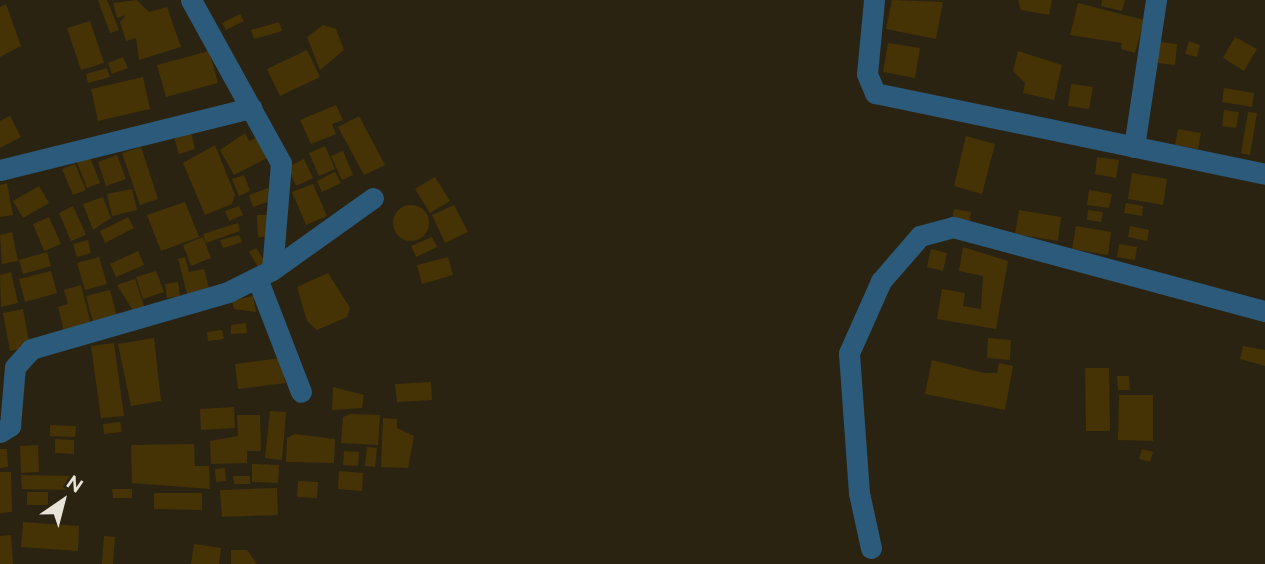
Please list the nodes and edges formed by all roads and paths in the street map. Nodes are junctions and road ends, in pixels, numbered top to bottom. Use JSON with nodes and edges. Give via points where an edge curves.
{"nodes":[{"id":1,"x":191,"y":0,"type":"edge"},
{"id":2,"x":874,"y":0,"type":"edge"},
{"id":3,"x":1156,"y":0,"type":"edge"},
{"id":4,"x":251,"y":108,"type":"junction"},
{"id":5,"x":1134,"y":146,"type":"junction"},
{"id":6,"x":0,"y":170,"type":"edge"},
{"id":7,"x":1265,"y":174,"type":"edge"},
{"id":8,"x":373,"y":198,"type":"dead end"},
{"id":9,"x":265,"y":274,"type":"junction"},
{"id":10,"x":1265,"y":311,"type":"edge"},
{"id":11,"x":302,"y":392,"type":"dead end"},
{"id":12,"x":0,"y":432,"type":"edge"},
{"id":13,"x":871,"y":548,"type":"dead end"}],
"edges":[{"from":1,"to":4,"type":"street"},
{"from":2,"to":5,"type":"street","via":[[867,74],[875,93]]},
{"from":3,"to":5,"type":"street"},
{"from":4,"to":6,"type":"street"},
{"from":4,"to":9,"type":"street","via":[[283,175]]},
{"from":5,"to":7,"type":"street"},
{"from":8,"to":9,"type":"street"},
{"from":9,"to":11,"type":"street"},
{"from":9,"to":12,"type":"street","via":[[156,317],[31,349],[15,367],[10,426]]},
{"from":10,"to":13,"type":"street","via":[[953,227],[920,236],[881,281],[849,352],[859,493]]}]}
